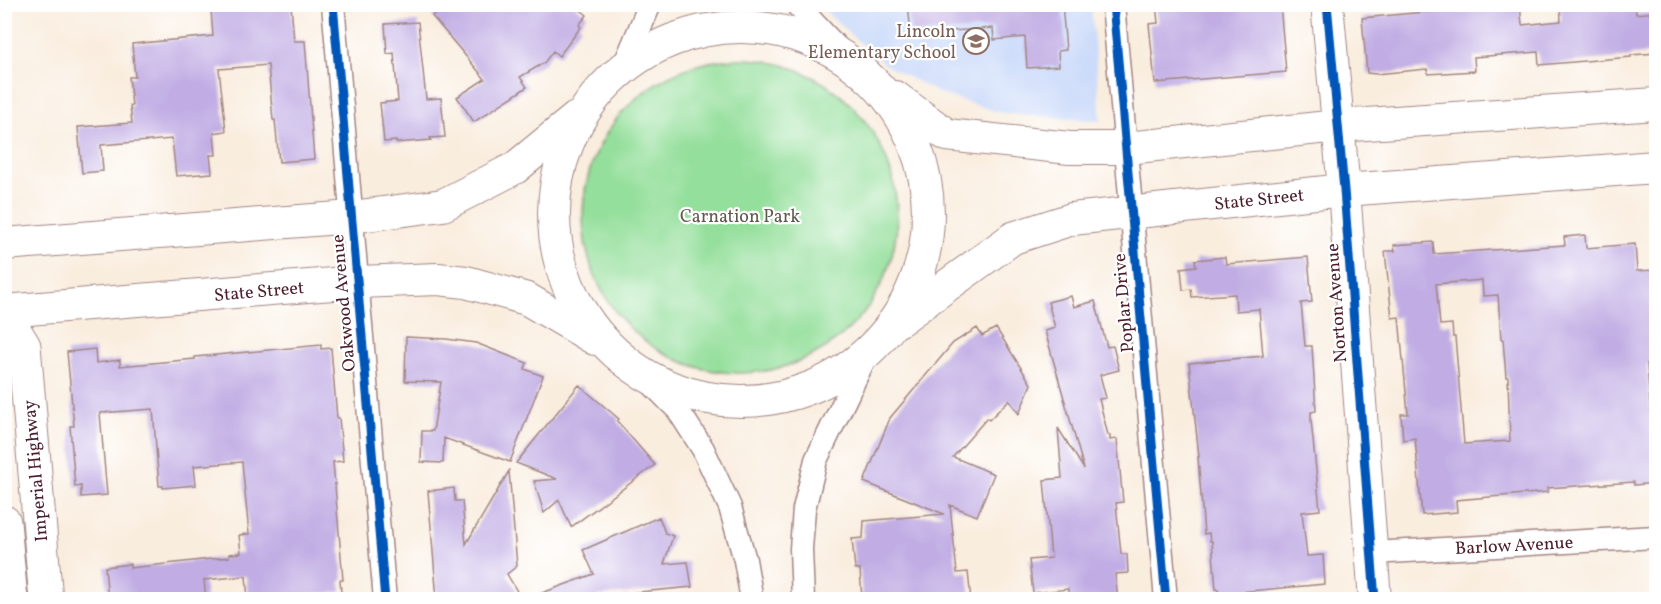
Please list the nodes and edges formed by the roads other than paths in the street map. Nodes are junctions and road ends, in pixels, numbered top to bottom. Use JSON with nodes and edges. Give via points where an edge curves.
{"nodes":[{"id":1,"x":333,"y":4,"type":"edge"},
{"id":2,"x":650,"y":4,"type":"edge"},
{"id":3,"x":796,"y":4,"type":"edge"},
{"id":4,"x":1113,"y":4,"type":"edge"},
{"id":5,"x":1327,"y":4,"type":"edge"},
{"id":6,"x":846,"y":57,"type":"junction"},
{"id":7,"x":624,"y":66,"type":"junction"},
{"id":8,"x":878,"y":86,"type":"junction"},
{"id":9,"x":1656,"y":104,"type":"edge"},
{"id":10,"x":582,"y":113,"type":"junction"},
{"id":11,"x":1338,"y":126,"type":"junction"},
{"id":12,"x":1126,"y":148,"type":"junction"},
{"id":13,"x":1656,"y":167,"type":"edge"},
{"id":14,"x":1344,"y":190,"type":"junction"},
{"id":15,"x":1132,"y":213,"type":"junction"},
{"id":16,"x":352,"y":217,"type":"junction"},
{"id":17,"x":4,"y":244,"type":"edge"},
{"id":18,"x":357,"y":282,"type":"junction"},
{"id":19,"x":4,"y":312,"type":"edge"},
{"id":20,"x":893,"y":325,"type":"junction"},
{"id":21,"x":607,"y":346,"type":"junction"},
{"id":22,"x":867,"y":354,"type":"junction"},
{"id":23,"x":643,"y":375,"type":"junction"},
{"id":24,"x":4,"y":522,"type":"edge"},
{"id":25,"x":1656,"y":537,"type":"edge"},
{"id":26,"x":1371,"y":553,"type":"junction"},
{"id":27,"x":11,"y":600,"type":"edge"},
{"id":28,"x":46,"y":600,"type":"edge"},
{"id":29,"x":385,"y":600,"type":"edge"},
{"id":30,"x":752,"y":600,"type":"edge"},
{"id":31,"x":803,"y":600,"type":"edge"},
{"id":32,"x":1166,"y":600,"type":"edge"},
{"id":33,"x":1375,"y":600,"type":"edge"}],
"edges":[{"from":1,"to":16,"type":"street","name":"Oakwood Avenue"},
{"from":2,"to":7,"type":"street"},
{"from":3,"to":6,"type":"street"},
{"from":4,"to":12,"type":"street","name":"Poplar Drive"},
{"from":5,"to":11,"type":"main road","name":"Norton Avenue"},
{"from":6,"to":7,"type":"main road","via":[[792,33],[733,25],[675,37]]},
{"from":6,"to":8,"type":"main road"},
{"from":7,"to":10,"type":"main road"},
{"from":8,"to":12,"type":"main road","via":[[947,135],[1070,148]]},
{"from":8,"to":20,"type":"main road","via":[[908,128],[925,177],[928,229],[917,280]]},
{"from":9,"to":11,"type":"main road"},
{"from":10,"to":16,"type":"main road","via":[[515,168],[443,205]]},
{"from":10,"to":21,"type":"main road","via":[[561,159],[553,209],[558,259],[577,306]]},
{"from":11,"to":12,"type":"main road"},
{"from":11,"to":14,"type":"main road","name":"Norton Avenue"},
{"from":12,"to":15,"type":"street","name":"Poplar Drive"},
{"from":13,"to":14,"type":"main road","name":"State Street"},
{"from":14,"to":15,"type":"main road","name":"State Street"},
{"from":14,"to":26,"type":"main road","name":"Norton Avenue"},
{"from":15,"to":20,"type":"main road","name":"State Street","via":[[1072,219],[1014,238]]},
{"from":15,"to":32,"type":"street","name":"Poplar Drive"},
{"from":16,"to":17,"type":"main road"},
{"from":16,"to":18,"type":"street","name":"Oakwood Avenue"},
{"from":18,"to":19,"type":"main road","name":"State Street"},
{"from":18,"to":21,"type":"main road","name":"State Street","via":[[466,282],[527,299]]},
{"from":18,"to":29,"type":"street","name":"Oakwood Avenue"},
{"from":19,"to":28,"type":"main road","name":"Imperial Highway","via":[[24,346]]},
{"from":20,"to":22,"type":"main road"},
{"from":21,"to":23,"type":"main road"},
{"from":22,"to":23,"type":"main road","via":[[816,387],[759,402],[699,398]]},
{"from":22,"to":31,"type":"street","via":[[816,460],[804,509]]},
{"from":23,"to":30,"type":"street","via":[[678,410],[703,449],[730,507]]},
{"from":24,"to":27,"type":"main road","name":"Imperial Highway"},
{"from":25,"to":26,"type":"street","name":"Barlow Avenue"},
{"from":26,"to":33,"type":"main road","name":"Norton Avenue"}]}
